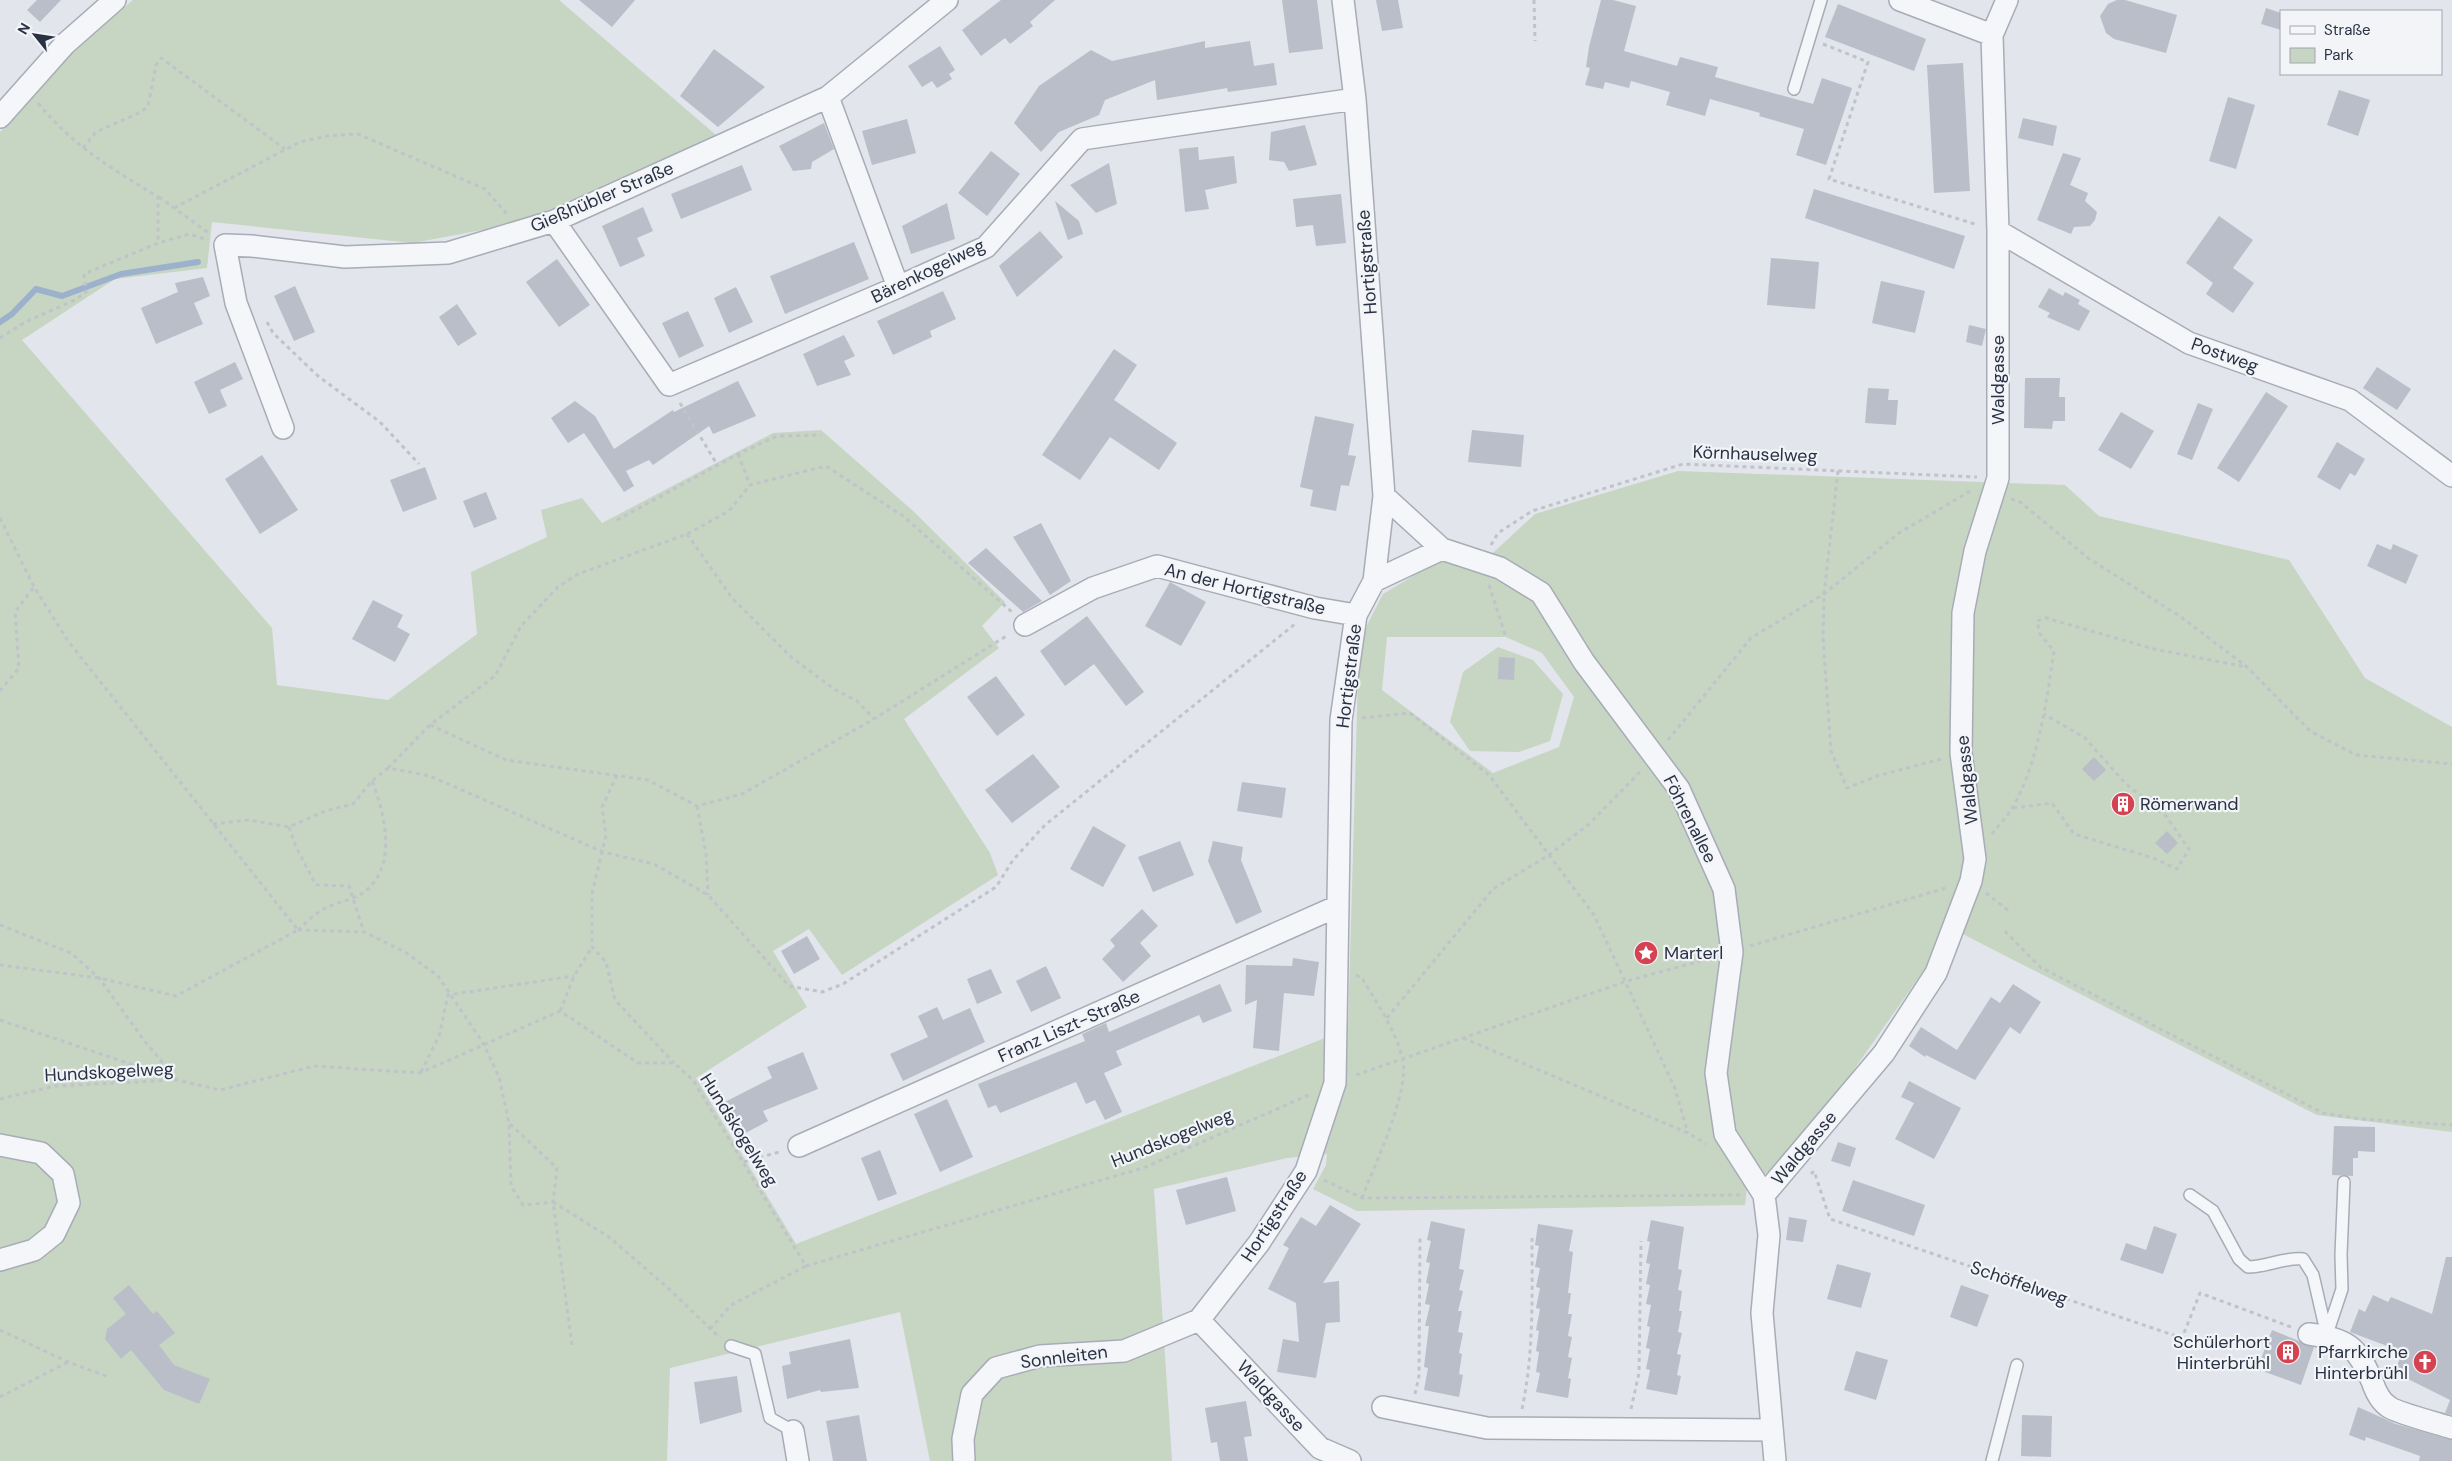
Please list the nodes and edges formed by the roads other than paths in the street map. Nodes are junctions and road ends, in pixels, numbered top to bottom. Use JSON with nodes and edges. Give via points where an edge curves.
{"nodes":[{"id":1,"x":115,"y":0,"type":"edge"},
{"id":2,"x":948,"y":0,"type":"edge"},
{"id":3,"x":1343,"y":0,"type":"edge"},
{"id":4,"x":1821,"y":0,"type":"edge"},
{"id":5,"x":1900,"y":0,"type":"edge"},
{"id":6,"x":2007,"y":0,"type":"edge"},
{"id":7,"x":1992,"y":36,"type":"junction"},
{"id":8,"x":1794,"y":90,"type":"dead end"},
{"id":9,"x":828,"y":97,"type":"junction"},
{"id":10,"x":1355,"y":99,"type":"junction"},
{"id":11,"x":0,"y":117,"type":"edge"},
{"id":12,"x":546,"y":224,"type":"junction"},
{"id":13,"x":1998,"y":231,"type":"junction"},
{"id":14,"x":898,"y":287,"type":"junction"},
{"id":15,"x":283,"y":428,"type":"dead end"},
{"id":16,"x":2452,"y":476,"type":"edge"},
{"id":17,"x":1384,"y":496,"type":"junction"},
{"id":18,"x":1442,"y":549,"type":"junction"},
{"id":19,"x":1374,"y":581,"type":"junction"},
{"id":20,"x":1356,"y":615,"type":"junction"},
{"id":21,"x":1025,"y":625,"type":"road end"},
{"id":22,"x":1338,"y":906,"type":"junction"},
{"id":23,"x":0,"y":1144,"type":"edge"},
{"id":24,"x":799,"y":1146,"type":"road end"},
{"id":25,"x":2344,"y":1182,"type":"dead end"},
{"id":26,"x":1764,"y":1195,"type":"junction"},
{"id":27,"x":2190,"y":1195,"type":"dead end"},
{"id":28,"x":0,"y":1260,"type":"edge"},
{"id":29,"x":1199,"y":1320,"type":"junction"},
{"id":30,"x":2310,"y":1333,"type":"junction"},
{"id":31,"x":731,"y":1346,"type":"road end"},
{"id":32,"x":2017,"y":1365,"type":"dead end"},
{"id":33,"x":1383,"y":1407,"type":"dead end"},
{"id":34,"x":2452,"y":1428,"type":"edge"},
{"id":35,"x":1772,"y":1430,"type":"junction"},
{"id":36,"x":793,"y":1431,"type":"joint"},
{"id":37,"x":1318,"y":1454,"type":"edge"},
{"id":38,"x":798,"y":1461,"type":"edge"},
{"id":39,"x":964,"y":1461,"type":"edge"},
{"id":40,"x":1350,"y":1461,"type":"edge"},
{"id":41,"x":1774,"y":1461,"type":"edge"},
{"id":42,"x":1992,"y":1461,"type":"edge"}],
"edges":[{"from":1,"to":11,"type":"street","via":[[65,44]]},
{"from":2,"to":9,"type":"street","name":"Gießhübler Straße"},
{"from":3,"to":10,"type":"street","name":"Hortigstraße"},
{"from":4,"to":8,"type":"lane"},
{"from":5,"to":7,"type":"street"},
{"from":6,"to":7,"type":"street"},
{"from":7,"to":13,"type":"street","name":"Waldgasse"},
{"from":9,"to":12,"type":"street","name":"Gießhübler Straße"},
{"from":9,"to":14,"type":"street"},
{"from":10,"to":14,"type":"street","name":"Bärenkogelweg","via":[[1082,139],[986,247]]},
{"from":10,"to":17,"type":"street","name":"Hortigstraße"},
{"from":12,"to":14,"type":"street","name":"Bärenkogelweg","via":[[669,385]]},
{"from":12,"to":15,"type":"street","name":"Gießhübler Straße","via":[[448,253],[345,257],[225,245],[236,303]]},
{"from":13,"to":16,"type":"street","name":"Postweg","via":[[2189,343],[2350,400]]},
{"from":13,"to":26,"type":"street","name":"Waldgasse","via":[[1995,486],[1975,552],[1963,613],[1961,753],[1976,858],[1971,881],[1936,972],[1884,1053]]},
{"from":17,"to":18,"type":"street","name":"Föhrenallee"},
{"from":17,"to":19,"type":"street","name":"Hortigstraße"},
{"from":18,"to":19,"type":"street"},
{"from":18,"to":26,"type":"street","name":"Föhrenallee","via":[[1500,568],[1541,593],[1584,662],[1679,789],[1724,889],[1732,952],[1716,1073],[1725,1134]]},
{"from":19,"to":20,"type":"street","name":"Hortigstraße"},
{"from":20,"to":21,"type":"street","name":"An der Hortigstraße","via":[[1316,608],[1157,566],[1093,588]]},
{"from":20,"to":22,"type":"street","name":"Hortigstraße","via":[[1341,720]]},
{"from":22,"to":24,"type":"street","name":"Franz Liszt-Straße"},
{"from":22,"to":29,"type":"street","name":"Hortigstraße","via":[[1335,1083],[1306,1172],[1260,1242]]},
{"from":23,"to":28,"type":"street","via":[[41,1153],[63,1174],[69,1203],[54,1234],[34,1250]]},
{"from":25,"to":30,"type":"lane","via":[[2342,1289]]},
{"from":26,"to":35,"type":"street","name":"Waldgasse","via":[[1769,1235],[1762,1313]]},
{"from":27,"to":30,"type":"lane","via":[[2213,1211],[2239,1259],[2248,1268],[2294,1258],[2303,1260],[2313,1276]]},
{"from":29,"to":37,"type":"street","name":"Waldgasse"},
{"from":29,"to":39,"type":"street","name":"Sonnleiten","via":[[1124,1351],[1040,1356],[996,1368],[972,1394],[963,1439]]},
{"from":30,"to":34,"type":"street","via":[[2350,1344],[2365,1365],[2375,1390],[2389,1408]]},
{"from":31,"to":36,"type":"lane","via":[[755,1354],[770,1418]]},
{"from":32,"to":42,"type":"lane"},
{"from":33,"to":35,"type":"street","via":[[1487,1428]]},
{"from":35,"to":41,"type":"street","name":"Waldgasse"},
{"from":36,"to":38,"type":"street"},
{"from":37,"to":40,"type":"street","name":"Waldgasse"}]}
